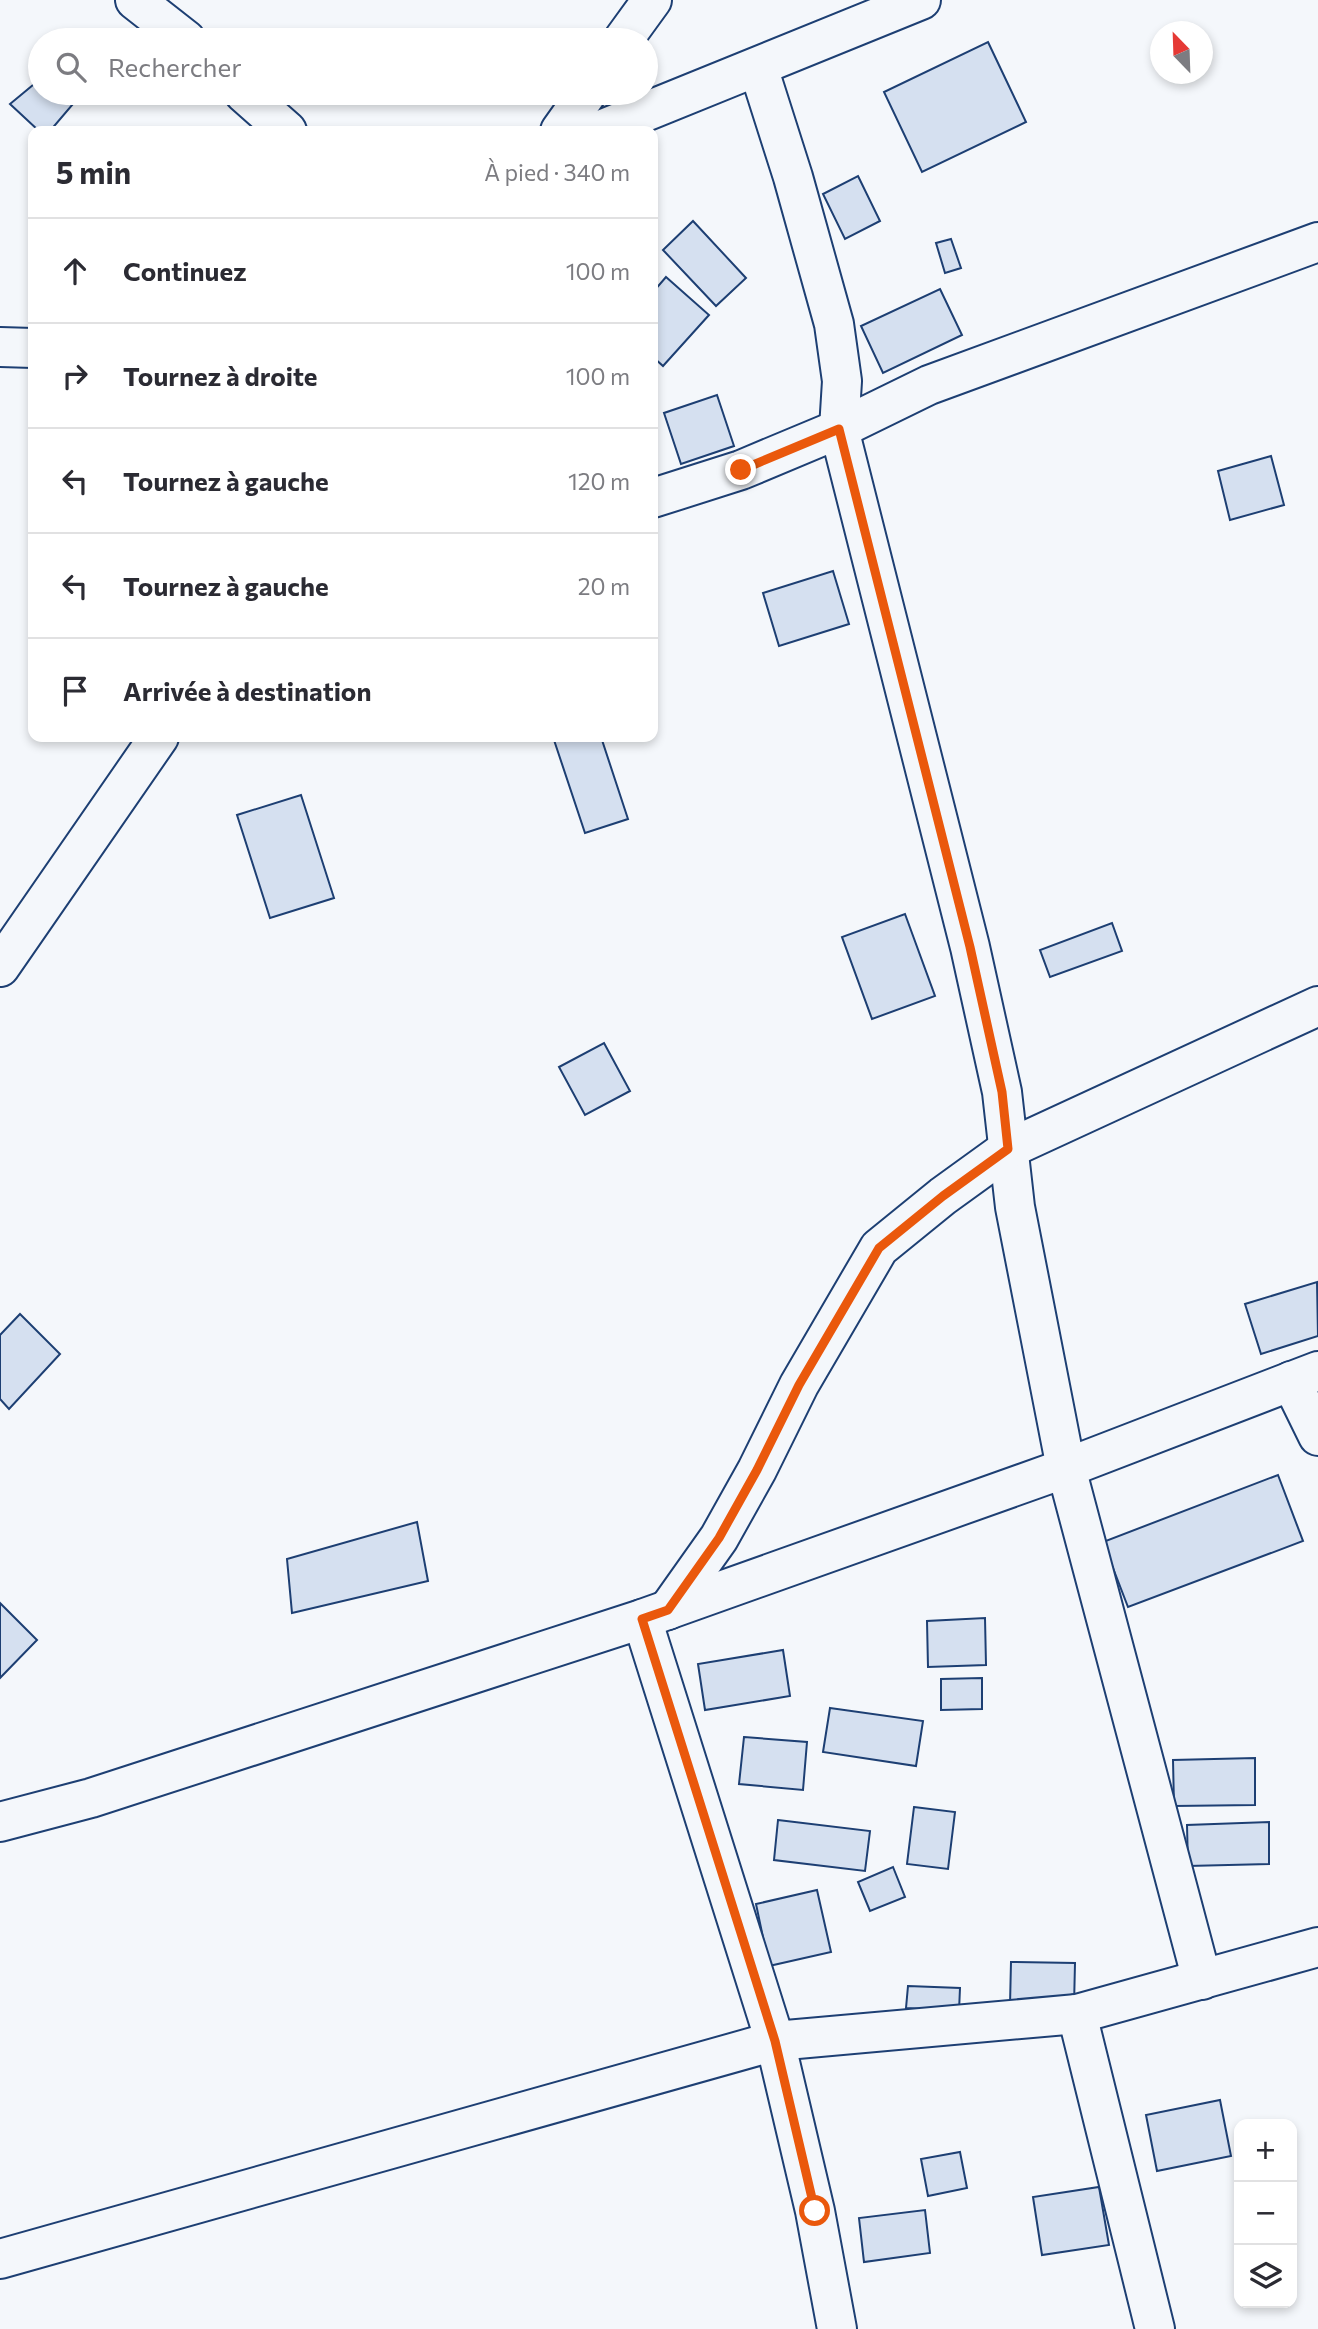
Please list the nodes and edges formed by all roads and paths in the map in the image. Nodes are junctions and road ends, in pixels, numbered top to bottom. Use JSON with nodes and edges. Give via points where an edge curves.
{"nodes":[{"id":1,"x":135,"y":0,"type":"edge"},
{"id":2,"x":652,"y":0,"type":"edge"},
{"id":3,"x":921,"y":0,"type":"edge"},
{"id":4,"x":171,"y":28,"type":"edge"},
{"id":5,"x":632,"y":28,"type":"edge"},
{"id":6,"x":758,"y":67,"type":"junction"},
{"id":7,"x":258,"y":105,"type":"edge"},
{"id":8,"x":578,"y":105,"type":"edge"},
{"id":9,"x":281,"y":126,"type":"edge"},
{"id":10,"x":564,"y":126,"type":"edge"},
{"id":11,"x":610,"y":126,"type":"edge"},
{"id":12,"x":1318,"y":242,"type":"edge"},
{"id":13,"x":0,"y":347,"type":"edge"},
{"id":14,"x":28,"y":348,"type":"edge"},
{"id":15,"x":839,"y":429,"type":"junction"},
{"id":16,"x":658,"y":496,"type":"edge"},
{"id":17,"x":156,"y":742,"type":"edge"},
{"id":18,"x":0,"y":967,"type":"edge"},
{"id":19,"x":1318,"y":1006,"type":"edge"},
{"id":20,"x":1008,"y":1149,"type":"junction"},
{"id":21,"x":1305,"y":1376,"type":"edge"},
{"id":22,"x":1318,"y":1436,"type":"edge"},
{"id":23,"x":1066,"y":1468,"type":"junction"},
{"id":24,"x":655,"y":1614,"type":"junction"},
{"id":25,"x":0,"y":1822,"type":"edge"},
{"id":26,"x":1318,"y":1947,"type":"edge"},
{"id":27,"x":1202,"y":1980,"type":"junction"},
{"id":28,"x":1077,"y":2014,"type":"junction"},
{"id":29,"x":775,"y":2041,"type":"junction"},
{"id":30,"x":0,"y":2259,"type":"edge"},
{"id":31,"x":837,"y":2329,"type":"edge"},
{"id":32,"x":1154,"y":2329,"type":"edge"}],
"edges":[{"from":1,"to":4,"type":"street"},
{"from":2,"to":5,"type":"street"},
{"from":3,"to":6,"type":"street"},
{"from":6,"to":11,"type":"street"},
{"from":6,"to":15,"type":"street","via":[[834,324],[842,381]]},
{"from":7,"to":9,"type":"street"},
{"from":8,"to":10,"type":"street"},
{"from":12,"to":15,"type":"street","via":[[929,385]]},
{"from":13,"to":14,"type":"street"},
{"from":15,"to":16,"type":"street","via":[[741,470]]},
{"from":15,"to":20,"type":"street","via":[[970,947],[1002,1092]]},
{"from":17,"to":18,"type":"street"},
{"from":19,"to":20,"type":"street"},
{"from":20,"to":23,"type":"street"},
{"from":20,"to":24,"type":"street","via":[[879,1248],[799,1385],[719,1538]]},
{"from":21,"to":22,"type":"street"},
{"from":21,"to":23,"type":"street"},
{"from":23,"to":24,"type":"street"},
{"from":23,"to":27,"type":"street"},
{"from":24,"to":25,"type":"street","via":[[90,1798]]},
{"from":24,"to":29,"type":"street"},
{"from":26,"to":27,"type":"street"},
{"from":27,"to":28,"type":"street"},
{"from":28,"to":29,"type":"street"},
{"from":28,"to":32,"type":"street"},
{"from":29,"to":30,"type":"street"},
{"from":29,"to":31,"type":"street"}]}
